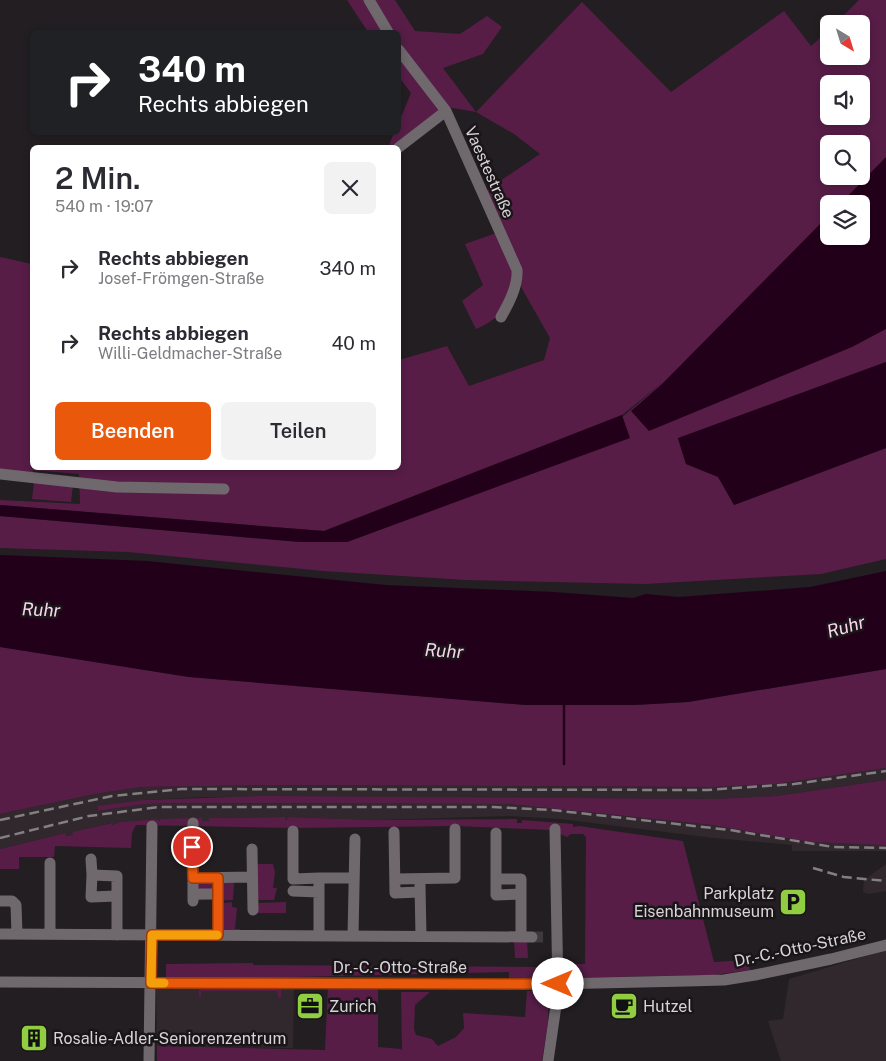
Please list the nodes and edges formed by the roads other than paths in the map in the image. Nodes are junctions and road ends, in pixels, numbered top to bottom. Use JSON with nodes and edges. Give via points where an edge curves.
{"nodes":[{"id":1,"x":369,"y":0,"type":"edge"},
{"id":2,"x":387,"y":30,"type":"edge"},
{"id":3,"x":401,"y":53,"type":"edge"},
{"id":4,"x":446,"y":111,"type":"junction"},
{"id":5,"x":401,"y":146,"type":"edge"},
{"id":6,"x":501,"y":317,"type":"dead end"},
{"id":7,"x":0,"y":474,"type":"edge"},
{"id":8,"x":224,"y":489,"type":"dead end"},
{"id":9,"x":193,"y":823,"type":"dead end"},
{"id":10,"x":152,"y":826,"type":"dead end"},
{"id":11,"x":555,"y":829,"type":"dead end"},
{"id":12,"x":455,"y":830,"type":"dead end"},
{"id":13,"x":293,"y":831,"type":"dead end"},
{"id":14,"x":394,"y":832,"type":"dead end"},
{"id":15,"x":496,"y":833,"type":"dead end"},
{"id":16,"x":354,"y":839,"type":"dead end"},
{"id":17,"x":252,"y":849,"type":"dead end"},
{"id":18,"x":91,"y":859,"type":"dead end"},
{"id":19,"x":50,"y":863,"type":"dead end"},
{"id":20,"x":92,"y":875,"type":"junction"},
{"id":21,"x":252,"y":877,"type":"junction"},
{"id":22,"x":193,"y":878,"type":"junction"},
{"id":23,"x":218,"y":878,"type":"junction"},
{"id":24,"x":319,"y":878,"type":"junction"},
{"id":25,"x":354,"y":878,"type":"junction"},
{"id":26,"x":293,"y":879,"type":"junction"},
{"id":27,"x":395,"y":879,"type":"junction"},
{"id":28,"x":420,"y":879,"type":"junction"},
{"id":29,"x":319,"y":892,"type":"junction"},
{"id":30,"x":420,"y":892,"type":"junction"},
{"id":31,"x":218,"y":894,"type":"junction"},
{"id":32,"x":117,"y":896,"type":"junction"},
{"id":33,"x":0,"y":901,"type":"edge"},
{"id":34,"x":252,"y":910,"type":"dead end"},
{"id":35,"x":0,"y":934,"type":"edge"},
{"id":36,"x":16,"y":934,"type":"junction"},
{"id":37,"x":50,"y":934,"type":"junction"},
{"id":38,"x":117,"y":935,"type":"junction"},
{"id":39,"x":152,"y":935,"type":"junction"},
{"id":40,"x":218,"y":935,"type":"junction"},
{"id":41,"x":319,"y":935,"type":"junction"},
{"id":42,"x":353,"y":936,"type":"junction"},
{"id":43,"x":421,"y":936,"type":"junction"},
{"id":44,"x":886,"y":945,"type":"edge"},
{"id":45,"x":0,"y":982,"type":"edge"},
{"id":46,"x":151,"y":983,"type":"junction"},
{"id":47,"x":558,"y":984,"type":"junction"},
{"id":48,"x":149,"y":1061,"type":"edge"},
{"id":49,"x":548,"y":1061,"type":"edge"}],
"edges":[{"from":1,"to":2,"type":"street"},
{"from":3,"to":4,"type":"street","name":"Vaestestraße"},
{"from":4,"to":5,"type":"street"},
{"from":4,"to":6,"type":"street","name":"Vaestestraße","via":[[517,270],[509,303]]},
{"from":7,"to":8,"type":"street","via":[[117,488]]},
{"from":9,"to":22,"type":"street"},
{"from":10,"to":39,"type":"street"},
{"from":11,"to":47,"type":"street","via":[[552,937]]},
{"from":12,"to":28,"type":"street","via":[[455,878]]},
{"from":13,"to":26,"type":"street"},
{"from":14,"to":27,"type":"street"},
{"from":15,"to":43,"type":"street","via":[[496,879],[521,879],[527,936]]},
{"from":16,"to":25,"type":"street"},
{"from":17,"to":21,"type":"street"},
{"from":18,"to":20,"type":"street"},
{"from":19,"to":37,"type":"street"},
{"from":20,"to":32,"type":"street","via":[[118,876]]},
{"from":20,"to":32,"type":"street","via":[[91,897]]},
{"from":21,"to":23,"type":"street"},
{"from":21,"to":34,"type":"street"},
{"from":22,"to":23,"type":"street"},
{"from":22,"to":31,"type":"street","via":[[197,898]]},
{"from":23,"to":31,"type":"street"},
{"from":24,"to":25,"type":"street"},
{"from":24,"to":26,"type":"street"},
{"from":24,"to":29,"type":"street"},
{"from":25,"to":42,"type":"street"},
{"from":26,"to":29,"type":"street","via":[[293,896]]},
{"from":27,"to":28,"type":"street"},
{"from":27,"to":30,"type":"street","via":[[395,893]]},
{"from":28,"to":30,"type":"street"},
{"from":29,"to":41,"type":"street"},
{"from":30,"to":43,"type":"street"},
{"from":31,"to":40,"type":"street"},
{"from":32,"to":38,"type":"street"},
{"from":33,"to":36,"type":"street","via":[[16,904]]},
{"from":35,"to":36,"type":"street"},
{"from":36,"to":37,"type":"street"},
{"from":37,"to":38,"type":"street"},
{"from":38,"to":39,"type":"street"},
{"from":39,"to":40,"type":"street"},
{"from":39,"to":46,"type":"street"},
{"from":40,"to":41,"type":"street"},
{"from":41,"to":42,"type":"street"},
{"from":42,"to":43,"type":"street"},
{"from":44,"to":47,"type":"street","name":"Dr.-C.-Otto-Straße","via":[[724,980]]},
{"from":45,"to":46,"type":"street","name":"Dr.-C.-Otto-Straße"},
{"from":46,"to":47,"type":"street","name":"Dr.-C.-Otto-Straße"},
{"from":46,"to":48,"type":"street"},
{"from":47,"to":49,"type":"street"}]}
